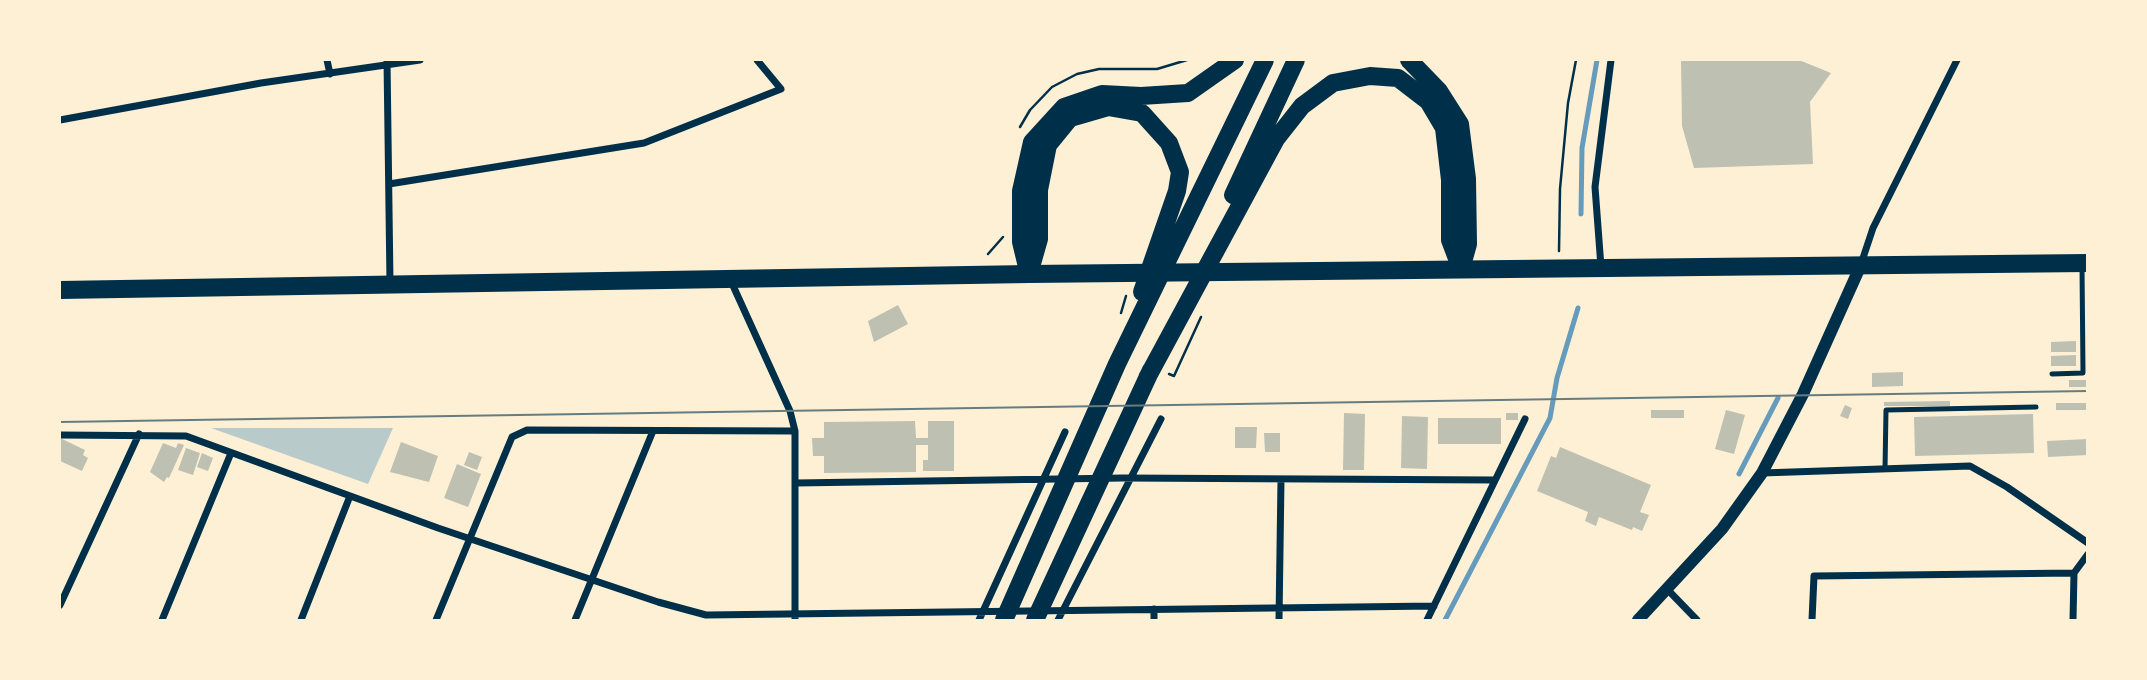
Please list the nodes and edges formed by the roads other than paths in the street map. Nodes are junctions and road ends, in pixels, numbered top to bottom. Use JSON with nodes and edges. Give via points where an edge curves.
{"nodes":[{"id":1,"x":327,"y":60,"type":"edge"},
{"id":2,"x":420,"y":60,"type":"edge"},
{"id":3,"x":757,"y":60,"type":"edge"},
{"id":4,"x":1235,"y":60,"type":"edge"},
{"id":5,"x":1265,"y":60,"type":"edge"},
{"id":6,"x":1296,"y":60,"type":"edge"},
{"id":7,"x":1409,"y":60,"type":"edge"},
{"id":8,"x":1611,"y":60,"type":"edge"},
{"id":9,"x":1957,"y":60,"type":"edge"},
{"id":10,"x":387,"y":62,"type":"edge"},
{"id":11,"x":330,"y":74,"type":"junction"},
{"id":12,"x":60,"y":120,"type":"edge"},
{"id":13,"x":389,"y":184,"type":"junction"},
{"id":14,"x":1232,"y":207,"type":"junction"},
{"id":15,"x":2085,"y":263,"type":"edge"},
{"id":16,"x":1860,"y":267,"type":"junction"},
{"id":17,"x":1602,"y":269,"type":"junction"},
{"id":18,"x":1461,"y":270,"type":"junction"},
{"id":19,"x":1029,"y":274,"type":"junction"},
{"id":20,"x":730,"y":279,"type":"junction"},
{"id":21,"x":390,"y":286,"type":"junction"},
{"id":22,"x":60,"y":290,"type":"edge"},
{"id":23,"x":1117,"y":364,"type":"junction"},
{"id":24,"x":2052,"y":374,"type":"dead end"},
{"id":25,"x":2036,"y":407,"type":"dead end"},
{"id":26,"x":1161,"y":419,"type":"dead end"},
{"id":27,"x":1525,"y":419,"type":"dead end"},
{"id":28,"x":653,"y":431,"type":"junction"},
{"id":29,"x":795,"y":431,"type":"junction"},
{"id":30,"x":1065,"y":432,"type":"dead end"},
{"id":31,"x":139,"y":434,"type":"junction"},
{"id":32,"x":60,"y":435,"type":"edge"},
{"id":33,"x":231,"y":453,"type":"junction"},
{"id":34,"x":1885,"y":469,"type":"junction"},
{"id":35,"x":1762,"y":473,"type":"junction"},
{"id":36,"x":1044,"y":478,"type":"junction"},
{"id":37,"x":1128,"y":478,"type":"junction"},
{"id":38,"x":1281,"y":479,"type":"junction"},
{"id":39,"x":1495,"y":480,"type":"junction"},
{"id":40,"x":796,"y":483,"type":"junction"},
{"id":41,"x":351,"y":496,"type":"junction"},
{"id":42,"x":471,"y":539,"type":"junction"},
{"id":43,"x":2088,"y":543,"type":"edge"},
{"id":44,"x":2088,"y":554,"type":"edge"},
{"id":45,"x":2074,"y":573,"type":"junction"},
{"id":46,"x":593,"y":579,"type":"junction"},
{"id":47,"x":1667,"y":589,"type":"junction"},
{"id":48,"x":60,"y":605,"type":"edge"},
{"id":49,"x":1434,"y":606,"type":"junction"},
{"id":50,"x":1280,"y":608,"type":"junction"},
{"id":51,"x":1154,"y":609,"type":"junction"},
{"id":52,"x":1063,"y":610,"type":"junction"},
{"id":53,"x":983,"y":612,"type":"junction"},
{"id":54,"x":795,"y":617,"type":"edge"},
{"id":55,"x":162,"y":621,"type":"edge"},
{"id":56,"x":301,"y":621,"type":"edge"},
{"id":57,"x":436,"y":621,"type":"edge"},
{"id":58,"x":575,"y":621,"type":"edge"},
{"id":59,"x":979,"y":621,"type":"edge"},
{"id":60,"x":1004,"y":621,"type":"edge"},
{"id":61,"x":1035,"y":621,"type":"edge"},
{"id":62,"x":1058,"y":621,"type":"edge"},
{"id":63,"x":1154,"y":621,"type":"edge"},
{"id":64,"x":1279,"y":621,"type":"edge"},
{"id":65,"x":1427,"y":621,"type":"edge"},
{"id":66,"x":1638,"y":621,"type":"edge"},
{"id":67,"x":1698,"y":621,"type":"edge"},
{"id":68,"x":1812,"y":621,"type":"edge"},
{"id":69,"x":2073,"y":621,"type":"edge"}],
"edges":[{"from":1,"to":11,"type":"street"},
{"from":2,"to":10,"type":"street"},
{"from":3,"to":13,"type":"street","via":[[781,89],[644,143]]},
{"from":4,"to":19,"type":"main road","via":[[1188,93],[1102,94],[1064,107],[1032,142],[1021,191],[1021,242]]},
{"from":5,"to":23,"type":"main road"},
{"from":6,"to":14,"type":"main road"},
{"from":7,"to":18,"type":"main road","via":[[1439,91],[1460,124],[1468,244]]},
{"from":8,"to":17,"type":"street","via":[[1595,187]]},
{"from":9,"to":16,"type":"street","via":[[1873,228]]},
{"from":10,"to":11,"type":"street"},
{"from":10,"to":13,"type":"street"},
{"from":11,"to":12,"type":"street"},
{"from":13,"to":21,"type":"street"},
{"from":14,"to":18,"type":"main road","via":[[1302,106],[1333,83],[1370,76],[1398,78],[1428,101],[1444,128],[1450,240]]},
{"from":14,"to":61,"type":"main road"},
{"from":15,"to":16,"type":"main road"},
{"from":15,"to":24,"type":"lane","via":[[2083,373]]},
{"from":16,"to":17,"type":"main road"},
{"from":16,"to":35,"type":"street"},
{"from":17,"to":18,"type":"main road"},
{"from":18,"to":19,"type":"main road"},
{"from":19,"to":20,"type":"main road"},
{"from":19,"to":23,"type":"main road","via":[[1039,239],[1039,190],[1048,145],[1070,118],[1108,107],[1142,113],[1169,143],[1180,172]]},
{"from":20,"to":21,"type":"main road"},
{"from":20,"to":29,"type":"street"},
{"from":21,"to":22,"type":"main road"},
{"from":23,"to":60,"type":"main road"},
{"from":25,"to":34,"type":"lane","via":[[1885,410]]},
{"from":26,"to":37,"type":"street"},
{"from":27,"to":39,"type":"street"},
{"from":28,"to":29,"type":"street"},
{"from":28,"to":42,"type":"street","via":[[527,430],[512,437]]},
{"from":28,"to":46,"type":"street"},
{"from":29,"to":40,"type":"street"},
{"from":30,"to":36,"type":"street"},
{"from":31,"to":32,"type":"street"},
{"from":31,"to":33,"type":"street","via":[[186,436]]},
{"from":31,"to":48,"type":"street"},
{"from":33,"to":41,"type":"street"},
{"from":33,"to":55,"type":"street"},
{"from":34,"to":35,"type":"street"},
{"from":34,"to":43,"type":"street","via":[[1970,466]]},
{"from":35,"to":47,"type":"street","via":[[1722,529]]},
{"from":36,"to":37,"type":"street"},
{"from":36,"to":40,"type":"street"},
{"from":36,"to":53,"type":"street"},
{"from":37,"to":38,"type":"street"},
{"from":37,"to":52,"type":"street"},
{"from":38,"to":39,"type":"street"},
{"from":38,"to":50,"type":"street"},
{"from":39,"to":49,"type":"street"},
{"from":40,"to":54,"type":"street"},
{"from":41,"to":42,"type":"street"},
{"from":41,"to":56,"type":"street"},
{"from":42,"to":46,"type":"street"},
{"from":42,"to":57,"type":"street"},
{"from":44,"to":45,"type":"street"},
{"from":45,"to":68,"type":"street","via":[[1814,576]]},
{"from":45,"to":69,"type":"street"},
{"from":46,"to":54,"type":"street","via":[[706,615]]},
{"from":46,"to":58,"type":"street"},
{"from":47,"to":66,"type":"street"},
{"from":47,"to":67,"type":"street"},
{"from":49,"to":50,"type":"street"},
{"from":49,"to":65,"type":"street"},
{"from":50,"to":51,"type":"street"},
{"from":50,"to":64,"type":"street"},
{"from":51,"to":52,"type":"street"},
{"from":51,"to":63,"type":"street"},
{"from":52,"to":53,"type":"street"},
{"from":52,"to":62,"type":"street"},
{"from":53,"to":54,"type":"street"},
{"from":53,"to":59,"type":"street"}]}
